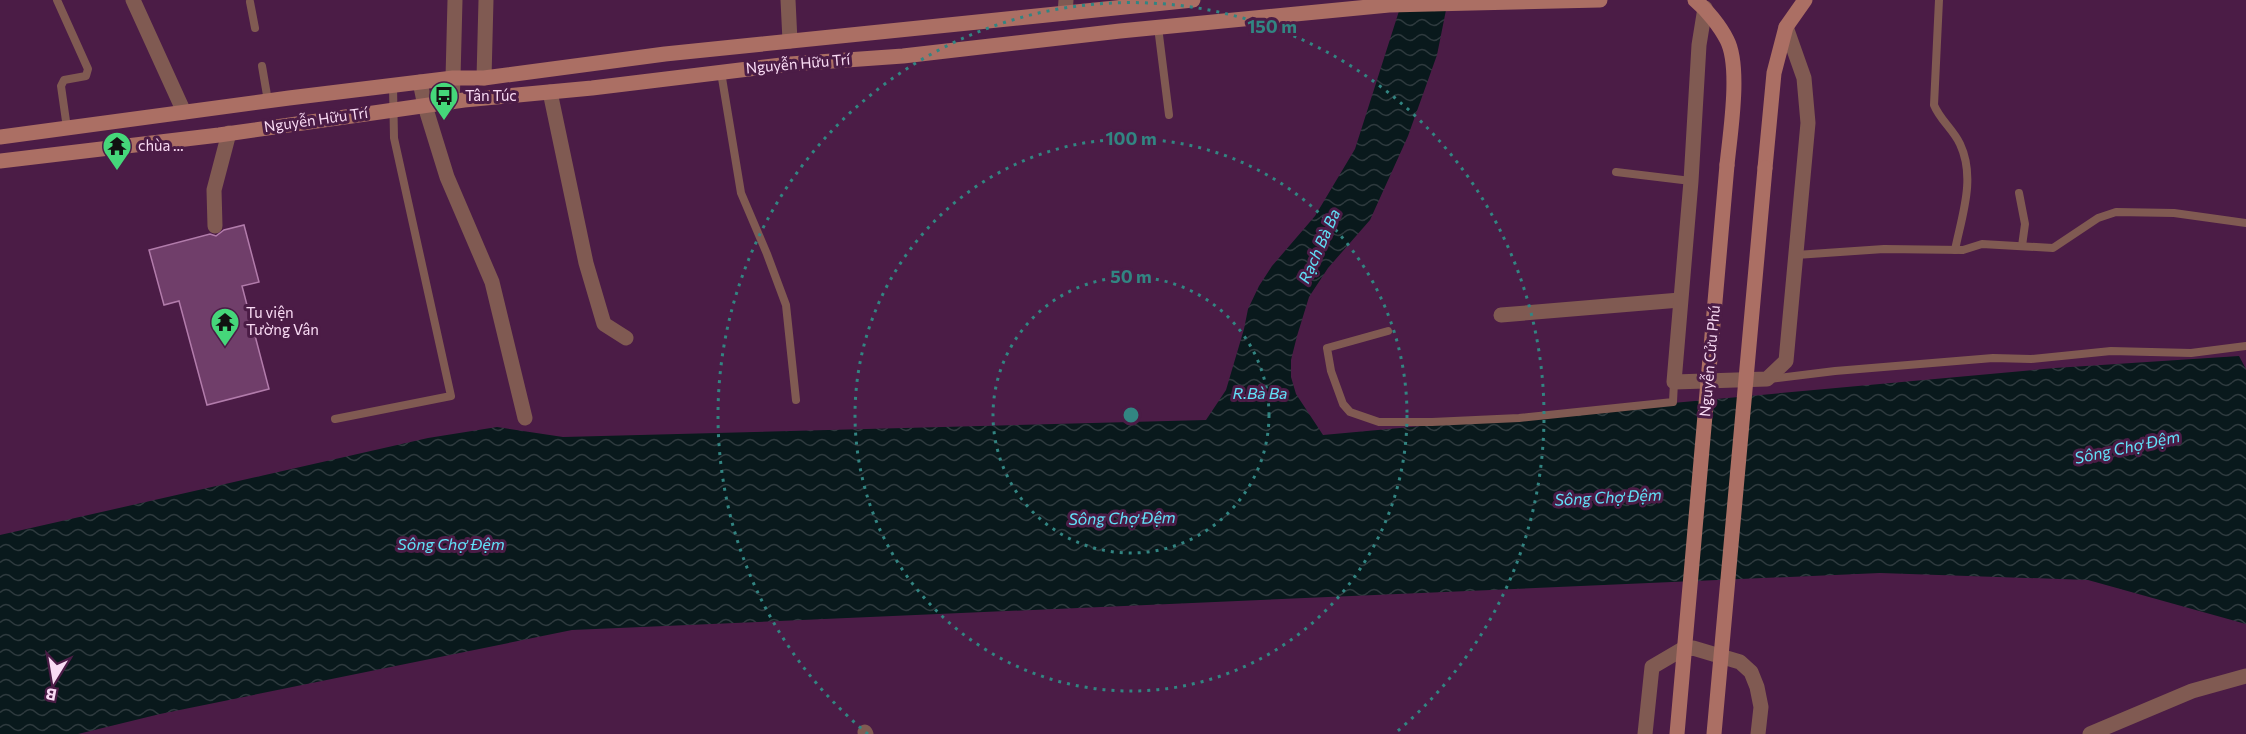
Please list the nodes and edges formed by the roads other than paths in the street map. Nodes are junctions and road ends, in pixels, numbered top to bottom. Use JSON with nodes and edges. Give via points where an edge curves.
{"nodes":[{"id":1,"x":57,"y":0,"type":"edge"},
{"id":2,"x":133,"y":0,"type":"edge"},
{"id":3,"x":455,"y":0,"type":"edge"},
{"id":4,"x":486,"y":0,"type":"edge"},
{"id":5,"x":788,"y":0,"type":"edge"},
{"id":6,"x":1193,"y":0,"type":"edge"},
{"id":7,"x":1600,"y":0,"type":"edge"},
{"id":8,"x":1805,"y":0,"type":"edge"},
{"id":9,"x":1939,"y":0,"type":"edge"},
{"id":10,"x":250,"y":2,"type":"dead end"},
{"id":11,"x":1700,"y":4,"type":"edge"},
{"id":12,"x":1065,"y":6,"type":"edge"},
{"id":13,"x":1158,"y":27,"type":"junction"},
{"id":14,"x":1786,"y":27,"type":"junction"},
{"id":15,"x":255,"y":28,"type":"dead end"},
{"id":16,"x":904,"y":30,"type":"junction"},
{"id":17,"x":790,"y":41,"type":"junction"},
{"id":18,"x":903,"y":56,"type":"junction"},
{"id":19,"x":262,"y":66,"type":"dead end"},
{"id":20,"x":721,"y":72,"type":"junction"},
{"id":21,"x":453,"y":78,"type":"junction"},
{"id":22,"x":484,"y":78,"type":"junction"},
{"id":23,"x":420,"y":82,"type":"junction"},
{"id":24,"x":393,"y":86,"type":"junction"},
{"id":25,"x":550,"y":92,"type":"junction"},
{"id":26,"x":483,"y":98,"type":"junction"},
{"id":27,"x":268,"y":101,"type":"junction"},
{"id":28,"x":452,"y":102,"type":"junction"},
{"id":29,"x":425,"y":106,"type":"junction"},
{"id":30,"x":214,"y":108,"type":"junction"},
{"id":31,"x":393,"y":109,"type":"junction"},
{"id":32,"x":184,"y":112,"type":"junction"},
{"id":33,"x":1169,"y":115,"type":"dead end"},
{"id":34,"x":67,"y":128,"type":"junction"},
{"id":35,"x":224,"y":134,"type":"junction"},
{"id":36,"x":0,"y":137,"type":"edge"},
{"id":37,"x":0,"y":161,"type":"edge"},
{"id":38,"x":1616,"y":171,"type":"dead end"},
{"id":39,"x":1691,"y":181,"type":"junction"},
{"id":40,"x":2019,"y":193,"type":"dead end"},
{"id":41,"x":2246,"y":223,"type":"edge"},
{"id":42,"x":215,"y":226,"type":"dead end"},
{"id":43,"x":2022,"y":246,"type":"junction"},
{"id":44,"x":1955,"y":250,"type":"junction"},
{"id":45,"x":1796,"y":255,"type":"junction"},
{"id":46,"x":1680,"y":300,"type":"junction"},
{"id":47,"x":1501,"y":315,"type":"dead end"},
{"id":48,"x":1388,"y":331,"type":"dead end"},
{"id":49,"x":626,"y":338,"type":"dead end"},
{"id":50,"x":2246,"y":346,"type":"edge"},
{"id":51,"x":1767,"y":379,"type":"junction"},
{"id":52,"x":1674,"y":382,"type":"junction"},
{"id":53,"x":796,"y":400,"type":"dead end"},
{"id":54,"x":335,"y":418,"type":"dead end"},
{"id":55,"x":525,"y":418,"type":"dead end"},
{"id":56,"x":2246,"y":676,"type":"edge"},
{"id":57,"x":1645,"y":734,"type":"edge"},
{"id":58,"x":1677,"y":734,"type":"edge"},
{"id":59,"x":1714,"y":734,"type":"edge"},
{"id":60,"x":1758,"y":734,"type":"edge"},
{"id":61,"x":2090,"y":734,"type":"edge"}],
"edges":[{"from":1,"to":34,"type":"lane","via":[[88,69],[86,76],[64,80],[61,86]]},
{"from":2,"to":32,"type":"street"},
{"from":3,"to":21,"type":"street"},
{"from":4,"to":22,"type":"street"},
{"from":5,"to":17,"type":"street"},
{"from":6,"to":12,"type":"main road","name":"Nguyễn Hữu Trí"},
{"from":7,"to":13,"type":"main road","name":"Nguyễn Hữu Trí","via":[[1389,5]]},
{"from":8,"to":14,"type":"main road"},
{"from":9,"to":44,"type":"lane","via":[[1934,105],[1959,142],[1967,167],[1967,193]]},
{"from":10,"to":15,"type":"lane"},
{"from":11,"to":39,"type":"street"},
{"from":11,"to":58,"type":"main road","name":"Nguyễn Cửu Phú","bridge":true,"via":[[1728,41],[1734,71]]},
{"from":12,"to":16,"type":"main road","name":"Nguyễn Hữu Trí"},
{"from":13,"to":18,"type":"main road","name":"Nguyễn Hữu Trí"},
{"from":13,"to":33,"type":"lane"},
{"from":14,"to":45,"type":"street","via":[[1804,78],[1808,123]]},
{"from":14,"to":59,"type":"main road","bridge":true,"via":[[1774,73]]},
{"from":16,"to":17,"type":"main road","name":"Nguyễn Hữu Trí"},
{"from":16,"to":18,"type":"main road"},
{"from":17,"to":22,"type":"main road","name":"Nguyễn Hữu Trí"},
{"from":18,"to":20,"type":"main road","name":"Nguyễn Hữu Trí"},
{"from":19,"to":27,"type":"lane"},
{"from":20,"to":25,"type":"main road","name":"Nguyễn Hữu Trí"},
{"from":20,"to":53,"type":"lane","via":[[741,193],[786,305]]},
{"from":21,"to":22,"type":"main road","name":"Nguyễn Hữu Trí"},
{"from":21,"to":23,"type":"main road","name":"Nguyễn Hữu Trí"},
{"from":21,"to":28,"type":"street"},
{"from":22,"to":26,"type":"street"},
{"from":23,"to":24,"type":"main road","name":"Nguyễn Hữu Trí"},
{"from":23,"to":29,"type":"street"},
{"from":24,"to":27,"type":"main road","name":"Nguyễn Hữu Trí"},
{"from":24,"to":31,"type":"lane"},
{"from":25,"to":26,"type":"main road","name":"Nguyễn Hữu Trí"},
{"from":25,"to":49,"type":"street","via":[[586,263],[604,324]]},
{"from":26,"to":28,"type":"main road","name":"Nguyễn Hữu Trí"},
{"from":27,"to":30,"type":"main road","name":"Nguyễn Hữu Trí"},
{"from":28,"to":29,"type":"main road","name":"Nguyễn Hữu Trí"},
{"from":29,"to":31,"type":"main road","name":"Nguyễn Hữu Trí"},
{"from":29,"to":55,"type":"street","via":[[447,177],[492,282]]},
{"from":30,"to":32,"type":"main road","name":"Nguyễn Hữu Trí"},
{"from":30,"to":35,"type":"main road"},
{"from":31,"to":35,"type":"main road","name":"Nguyễn Hữu Trí"},
{"from":31,"to":54,"type":"lane","via":[[394,138],[451,396]]},
{"from":32,"to":34,"type":"main road","name":"Nguyễn Hữu Trí"},
{"from":34,"to":36,"type":"main road","name":"Nguyễn Hữu Trí"},
{"from":35,"to":37,"type":"main road","name":"Nguyễn Hữu Trí"},
{"from":35,"to":42,"type":"street","via":[[214,190]]},
{"from":38,"to":39,"type":"lane"},
{"from":39,"to":46,"type":"street"},
{"from":40,"to":43,"type":"lane","via":[[2025,224]]},
{"from":41,"to":43,"type":"lane","via":[[2174,213],[2116,212],[2098,218],[2054,248]]},
{"from":43,"to":44,"type":"lane","via":[[1982,244]]},
{"from":44,"to":45,"type":"lane","via":[[1884,249]]},
{"from":45,"to":51,"type":"street","via":[[1786,362]]},
{"from":46,"to":47,"type":"street"},
{"from":46,"to":52,"type":"street"},
{"from":48,"to":52,"type":"lane","via":[[1327,348],[1343,404],[1350,412],[1379,422],[1519,418],[1673,402]]},
{"from":50,"to":51,"type":"lane","via":[[2191,353],[2111,351],[2031,359],[1993,358]]},
{"from":51,"to":52,"type":"street"},
{"from":56,"to":61,"type":"street","via":[[2192,691]]},
{"from":57,"to":60,"type":"street","via":[[1652,667],[1681,650],[1693,648],[1740,662],[1751,672],[1761,707]]}]}
